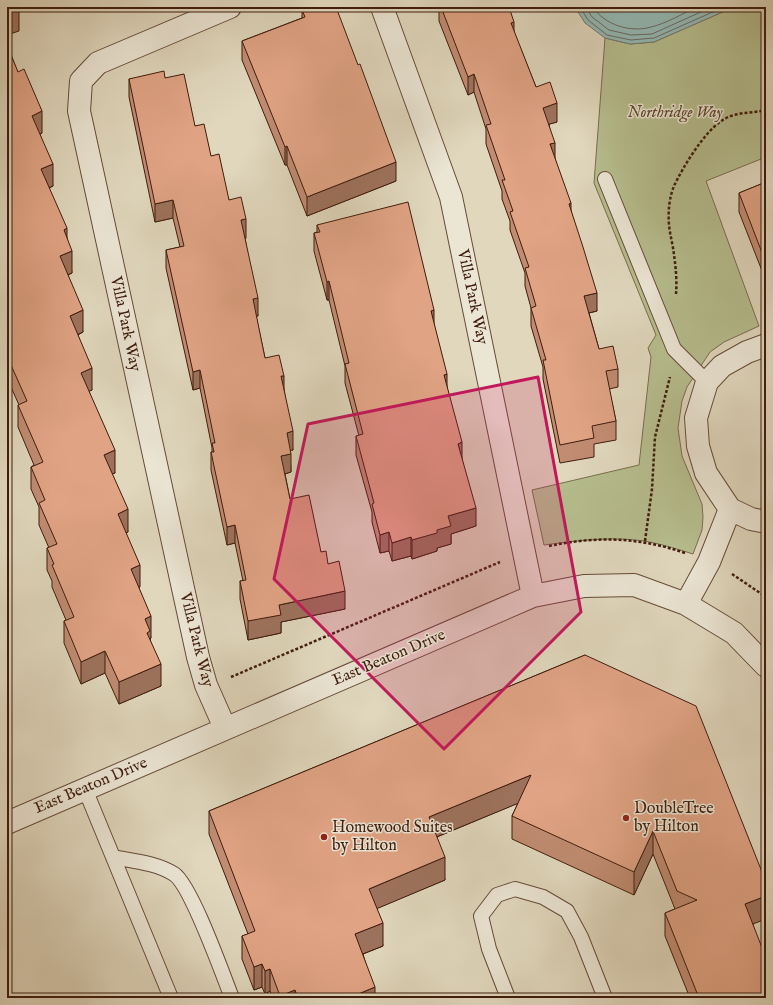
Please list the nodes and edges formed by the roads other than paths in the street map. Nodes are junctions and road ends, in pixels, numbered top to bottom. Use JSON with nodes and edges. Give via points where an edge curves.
{"nodes":[{"id":1,"x":230,"y":7,"type":"edge"},
{"id":2,"x":382,"y":7,"type":"edge"},
{"id":3,"x":605,"y":179,"type":"dead end"},
{"id":4,"x":766,"y":345,"type":"edge"},
{"id":5,"x":707,"y":382,"type":"junction"},
{"id":6,"x":730,"y":510,"type":"junction"},
{"id":7,"x":766,"y":522,"type":"edge"},
{"id":8,"x":533,"y":596,"type":"junction"},
{"id":9,"x":686,"y":604,"type":"junction"},
{"id":10,"x":766,"y":666,"type":"edge"},
{"id":11,"x":225,"y":728,"type":"junction"},
{"id":12,"x":85,"y":789,"type":"junction"},
{"id":13,"x":7,"y":822,"type":"edge"},
{"id":14,"x":113,"y":857,"type":"junction"},
{"id":15,"x":171,"y":998,"type":"edge"},
{"id":16,"x":232,"y":998,"type":"edge"},
{"id":17,"x":508,"y":998,"type":"edge"},
{"id":18,"x":605,"y":998,"type":"edge"}],
"edges":[{"from":1,"to":11,"type":"street","name":"Villa Park Way","via":[[98,63],[81,81],[79,111],[198,657],[206,685]]},
{"from":2,"to":8,"type":"street","name":"Villa Park Way","via":[[451,197]]},
{"from":3,"to":5,"type":"lane","via":[[674,349]]},
{"from":4,"to":5,"type":"street","via":[[722,366]]},
{"from":5,"to":6,"type":"street","via":[[696,418],[698,446],[706,473]]},
{"from":6,"to":7,"type":"street"},
{"from":6,"to":9,"type":"street","via":[[709,562]]},
{"from":8,"to":9,"type":"street","name":"East Beaton Drive","via":[[584,586],[634,585]]},
{"from":8,"to":11,"type":"street","name":"East Beaton Drive"},
{"from":9,"to":10,"type":"street","name":"East Beaton Drive","via":[[734,633]]},
{"from":11,"to":12,"type":"street","name":"East Beaton Drive"},
{"from":12,"to":13,"type":"street","name":"East Beaton Drive"},
{"from":12,"to":14,"type":"lane"},
{"from":14,"to":15,"type":"lane"},
{"from":14,"to":16,"type":"lane","via":[[154,866],[176,875],[190,896]]},
{"from":17,"to":18,"type":"lane","via":[[488,949],[481,916],[497,896],[515,889],[543,897],[567,911],[581,937]]}]}
